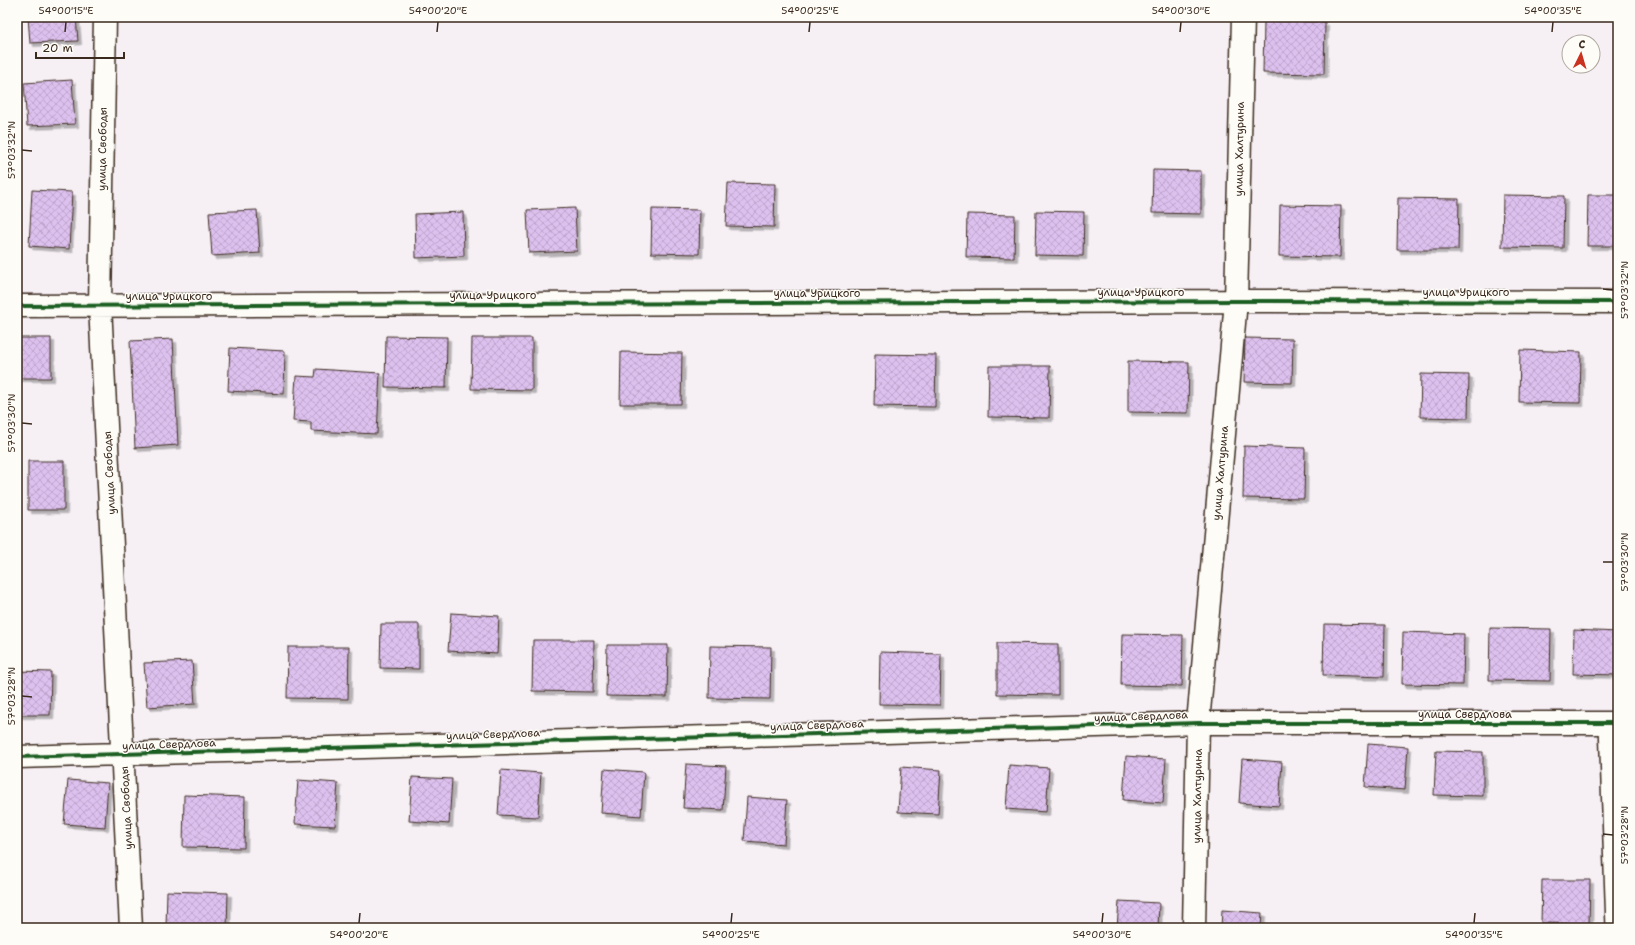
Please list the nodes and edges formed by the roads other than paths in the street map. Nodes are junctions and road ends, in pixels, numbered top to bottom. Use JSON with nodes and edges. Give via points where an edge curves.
{"nodes":[{"id":1,"x":105,"y":17,"type":"edge"},
{"id":2,"x":1243,"y":17,"type":"edge"},
{"id":3,"x":1236,"y":301,"type":"junction"},
{"id":4,"x":1618,"y":302,"type":"edge"},
{"id":5,"x":100,"y":305,"type":"junction"},
{"id":6,"x":17,"y":306,"type":"edge"},
{"id":7,"x":1198,"y":723,"type":"junction"},
{"id":8,"x":1613,"y":723,"type":"edge"},
{"id":9,"x":123,"y":754,"type":"junction"},
{"id":10,"x":17,"y":756,"type":"edge"},
{"id":11,"x":131,"y":928,"type":"edge"},
{"id":12,"x":1194,"y":928,"type":"edge"},
{"id":13,"x":1615,"y":928,"type":"edge"}],
"edges":[{"from":1,"to":5,"type":"street","name":"улица Свободы"},
{"from":2,"to":3,"type":"street","name":"улица Халтурина"},
{"from":3,"to":4,"type":"street","name":"улица Урицкого"},
{"from":3,"to":5,"type":"street","name":"улица Урицкого"},
{"from":3,"to":7,"type":"street","name":"улица Халтурина"},
{"from":5,"to":6,"type":"street","name":"улица Урицкого"},
{"from":5,"to":9,"type":"street","name":"улица Свободы"},
{"from":7,"to":8,"type":"street","name":"улица Свердлова"},
{"from":7,"to":9,"type":"street","name":"улица Свердлова"},
{"from":7,"to":12,"type":"street","name":"улица Халтурина"},
{"from":8,"to":13,"type":"lane"},
{"from":9,"to":10,"type":"street","name":"улица Свердлова"},
{"from":9,"to":11,"type":"street","name":"улица Свободы"}]}
